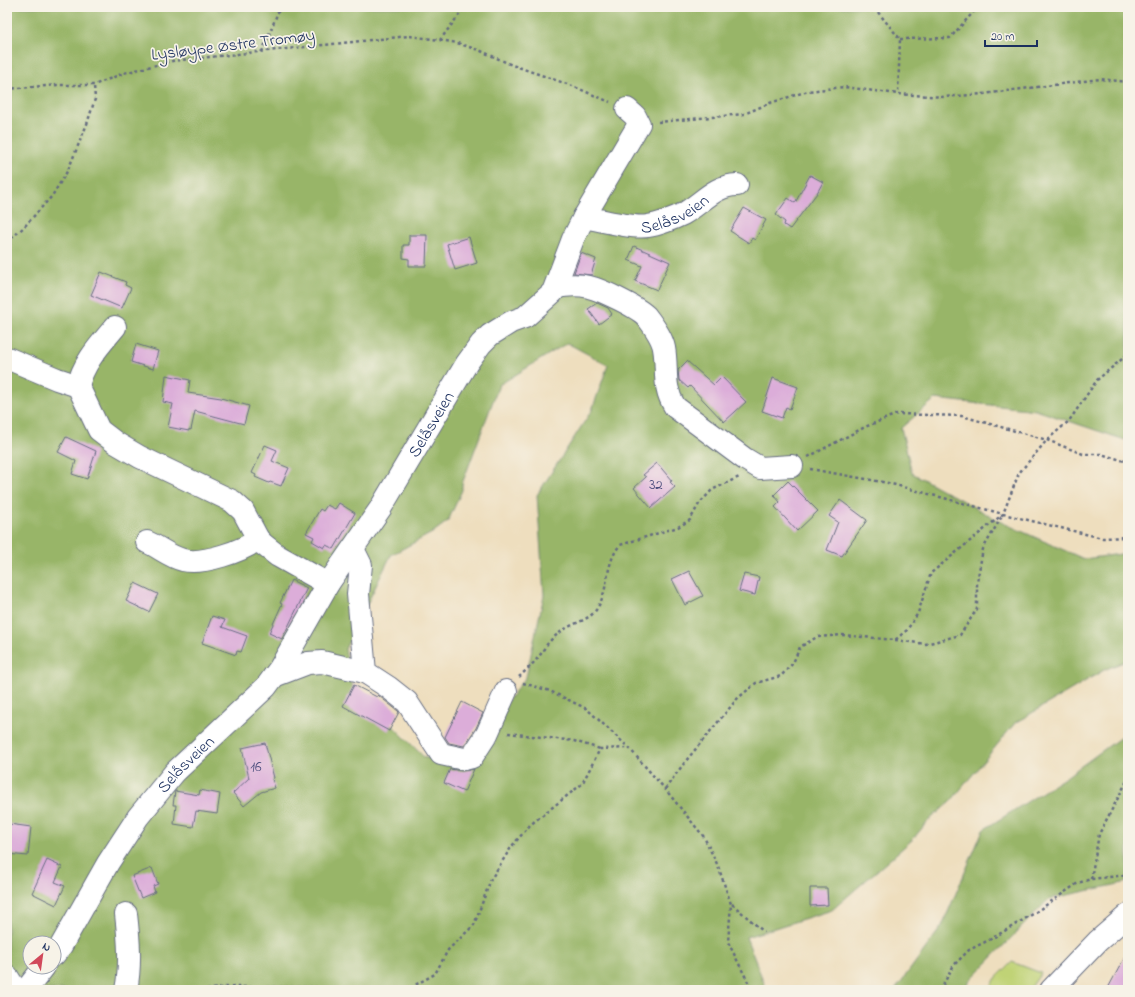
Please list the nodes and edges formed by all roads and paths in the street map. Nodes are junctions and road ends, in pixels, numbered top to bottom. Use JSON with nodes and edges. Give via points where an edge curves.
{"nodes":[{"id":1,"x":280,"y":7,"type":"edge"},
{"id":2,"x":465,"y":7,"type":"edge"},
{"id":3,"x":875,"y":7,"type":"edge"},
{"id":4,"x":978,"y":7,"type":"edge"},
{"id":5,"x":900,"y":39,"type":"junction"},
{"id":6,"x":440,"y":40,"type":"junction"},
{"id":7,"x":262,"y":52,"type":"junction"},
{"id":8,"x":1128,"y":82,"type":"edge"},
{"id":9,"x":94,"y":85,"type":"junction"},
{"id":10,"x":7,"y":89,"type":"edge"},
{"id":11,"x":898,"y":94,"type":"junction"},
{"id":12,"x":633,"y":117,"type":"junction"},
{"id":13,"x":737,"y":185,"type":"dead end"},
{"id":14,"x":584,"y":217,"type":"junction"},
{"id":15,"x":7,"y":242,"type":"edge"},
{"id":16,"x":556,"y":287,"type":"junction"},
{"id":17,"x":115,"y":327,"type":"dead end"},
{"id":18,"x":1128,"y":354,"type":"edge"},
{"id":19,"x":7,"y":358,"type":"edge"},
{"id":20,"x":78,"y":386,"type":"junction"},
{"id":21,"x":1047,"y":440,"type":"junction"},
{"id":22,"x":1128,"y":462,"type":"edge"},
{"id":23,"x":792,"y":466,"type":"junction"},
{"id":24,"x":760,"y":468,"type":"junction"},
{"id":25,"x":1003,"y":514,"type":"junction"},
{"id":26,"x":1128,"y":536,"type":"edge"},
{"id":27,"x":258,"y":539,"type":"junction"},
{"id":28,"x":147,"y":542,"type":"dead end"},
{"id":29,"x":353,"y":548,"type":"junction"},
{"id":30,"x":328,"y":584,"type":"junction"},
{"id":31,"x":895,"y":640,"type":"junction"},
{"id":32,"x":365,"y":672,"type":"junction"},
{"id":33,"x":274,"y":676,"type":"junction"},
{"id":34,"x":510,"y":686,"type":"junction"},
{"id":35,"x":487,"y":734,"type":"junction"},
{"id":36,"x":629,"y":748,"type":"junction"},
{"id":37,"x":600,"y":749,"type":"junction"},
{"id":38,"x":1128,"y":779,"type":"edge"},
{"id":39,"x":665,"y":789,"type":"junction"},
{"id":40,"x":1128,"y":875,"type":"edge"},
{"id":41,"x":1091,"y":879,"type":"junction"},
{"id":42,"x":731,"y":904,"type":"junction"},
{"id":43,"x":126,"y":914,"type":"dead end"},
{"id":44,"x":1128,"y":915,"type":"edge"},
{"id":45,"x":764,"y":932,"type":"dead end"},
{"id":46,"x":62,"y":944,"type":"edge"},
{"id":47,"x":38,"y":975,"type":"edge"},
{"id":48,"x":7,"y":976,"type":"edge"},
{"id":49,"x":16,"y":990,"type":"edge"},
{"id":50,"x":26,"y":990,"type":"edge"},
{"id":51,"x":126,"y":990,"type":"edge"},
{"id":52,"x":207,"y":990,"type":"edge"},
{"id":53,"x":350,"y":990,"type":"edge"},
{"id":54,"x":414,"y":990,"type":"edge"},
{"id":55,"x":752,"y":990,"type":"edge"},
{"id":56,"x":940,"y":990,"type":"edge"},
{"id":57,"x":1051,"y":990,"type":"edge"}],
"edges":[{"from":1,"to":7,"type":"path"},
{"from":2,"to":6,"type":"path"},
{"from":3,"to":5,"type":"path"},
{"from":4,"to":5,"type":"path","via":[[950,38]]},
{"from":5,"to":11,"type":"path"},
{"from":6,"to":7,"type":"path","name":"Lysløype Østre Tromøy","via":[[409,36]]},
{"from":6,"to":12,"type":"path","name":"Lysløype Østre Tromøy","via":[[481,51],[512,65],[570,85]]},
{"from":7,"to":9,"type":"path","name":"Lysløype Østre Tromøy","via":[[172,61],[124,73]]},
{"from":8,"to":11,"type":"path","via":[[1100,79],[944,97]]},
{"from":9,"to":10,"type":"path","name":"Lysløype Østre Tromøy"},
{"from":9,"to":15,"type":"path","via":[[94,99],[87,124],[68,170],[52,196]]},
{"from":11,"to":12,"type":"path","via":[[844,87],[808,91],[744,114]]},
{"from":12,"to":14,"type":"street","name":"Selåsveien"},
{"from":13,"to":14,"type":"street","name":"Selåsveien","via":[[719,189],[683,214],[648,227]]},
{"from":14,"to":16,"type":"street","name":"Selåsveien","via":[[573,239]]},
{"from":16,"to":24,"type":"street","via":[[573,284],[590,287],[625,302],[645,315],[659,334],[664,347],[665,378],[671,400],[676,407]]},
{"from":16,"to":29,"type":"street","name":"Selåsveien","via":[[525,317],[495,331],[481,344],[467,363],[380,509]]},
{"from":17,"to":20,"type":"street","via":[[98,347],[81,374]]},
{"from":18,"to":21,"type":"path","via":[[1096,380],[1069,421]]},
{"from":19,"to":20,"type":"street"},
{"from":20,"to":27,"type":"street","via":[[99,430],[140,457],[232,501],[243,511]]},
{"from":21,"to":22,"type":"path","via":[[1083,454],[1101,454]]},
{"from":21,"to":23,"type":"path","via":[[962,416],[897,414],[864,427]]},
{"from":21,"to":25,"type":"path","via":[[1019,473]]},
{"from":23,"to":24,"type":"street"},
{"from":23,"to":25,"type":"path","via":[[888,483]]},
{"from":24,"to":34,"type":"path","via":[[712,490],[699,504],[690,520],[678,527],[620,545],[614,552],[603,596],[596,611],[555,636],[537,660]]},
{"from":25,"to":26,"type":"path","via":[[1102,538]]},
{"from":25,"to":31,"type":"path","via":[[931,573],[918,613],[907,630]]},
{"from":25,"to":31,"type":"path","via":[[983,549],[977,582],[977,609],[960,635],[926,644]]},
{"from":27,"to":28,"type":"street","via":[[224,555],[191,561],[176,558]]},
{"from":27,"to":30,"type":"street","via":[[278,556]]},
{"from":29,"to":30,"type":"street","name":"Selåsveien"},
{"from":29,"to":32,"type":"street","via":[[361,566],[358,594]]},
{"from":30,"to":33,"type":"street","name":"Selåsveien"},
{"from":31,"to":39,"type":"path","via":[[842,635],[817,637],[800,647],[793,662],[781,676],[756,683],[737,699]]},
{"from":32,"to":33,"type":"street","via":[[322,662],[308,663]]},
{"from":32,"to":35,"type":"street","via":[[407,702],[444,756],[470,758]]},
{"from":33,"to":46,"type":"street","name":"Selåsveien","via":[[266,687],[175,772],[138,818],[108,862]]},
{"from":34,"to":35,"type":"street"},
{"from":34,"to":36,"type":"path","via":[[550,691],[587,709]]},
{"from":35,"to":37,"type":"path","via":[[504,733],[574,741]]},
{"from":36,"to":37,"type":"path"},
{"from":36,"to":39,"type":"path"},
{"from":37,"to":54,"type":"path","via":[[582,784],[530,825],[512,846],[491,878],[474,926],[448,950],[435,974],[415,985]]},
{"from":38,"to":41,"type":"path","via":[[1099,834]]},
{"from":39,"to":42,"type":"path","via":[[704,837],[718,866]]},
{"from":40,"to":41,"type":"path"},
{"from":41,"to":56,"type":"path","via":[[1078,883],[992,939],[969,950],[954,965]]},
{"from":42,"to":45,"type":"path"},
{"from":42,"to":55,"type":"path","via":[[728,942]]},
{"from":43,"to":51,"type":"street","via":[[130,951]]},
{"from":44,"to":57,"type":"street","via":[[1098,941]]},
{"from":47,"to":50,"type":"street"},
{"from":48,"to":49,"type":"street"},
{"from":52,"to":53,"type":"path","via":[[226,987],[314,986]]}]}
